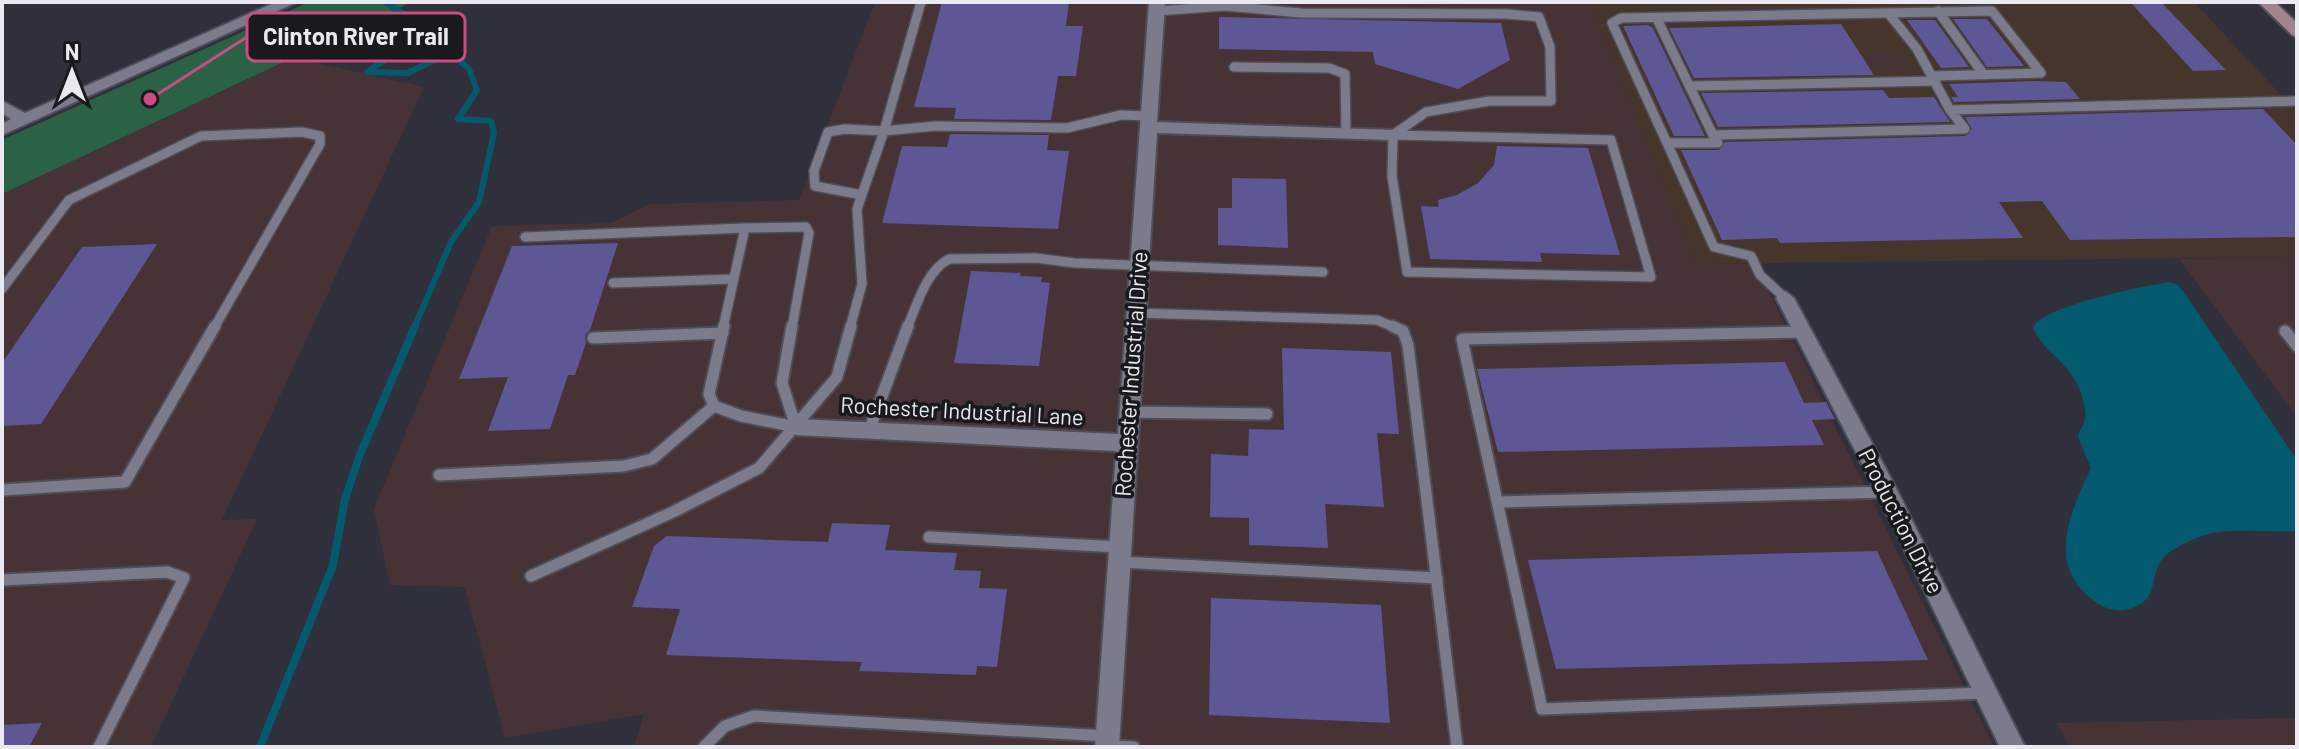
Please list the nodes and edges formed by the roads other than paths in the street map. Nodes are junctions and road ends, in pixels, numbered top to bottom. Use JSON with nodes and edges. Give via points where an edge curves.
{"nodes":[{"id":1,"x":289,"y":2,"type":"edge"},
{"id":2,"x":921,"y":2,"type":"edge"},
{"id":3,"x":2266,"y":2,"type":"edge"},
{"id":4,"x":1157,"y":6,"type":"edge"},
{"id":5,"x":1938,"y":11,"type":"junction"},
{"id":6,"x":1889,"y":14,"type":"junction"},
{"id":7,"x":1657,"y":19,"type":"junction"},
{"id":8,"x":2297,"y":32,"type":"edge"},
{"id":9,"x":1234,"y":67,"type":"dead end"},
{"id":10,"x":1984,"y":75,"type":"junction"},
{"id":11,"x":1935,"y":78,"type":"junction"},
{"id":12,"x":1690,"y":86,"type":"junction"},
{"id":13,"x":2297,"y":101,"type":"edge"},
{"id":14,"x":2,"y":106,"type":"edge"},
{"id":15,"x":1950,"y":110,"type":"junction"},
{"id":16,"x":24,"y":120,"type":"junction"},
{"id":17,"x":1149,"y":122,"type":"junction"},
{"id":18,"x":2,"y":130,"type":"edge"},
{"id":19,"x":884,"y":131,"type":"junction"},
{"id":20,"x":1346,"y":133,"type":"junction"},
{"id":21,"x":1393,"y":135,"type":"junction"},
{"id":22,"x":1713,"y":135,"type":"junction"},
{"id":23,"x":1667,"y":143,"type":"junction"},
{"id":24,"x":862,"y":195,"type":"junction"},
{"id":25,"x":745,"y":228,"type":"junction"},
{"id":26,"x":525,"y":237,"type":"dead end"},
{"id":27,"x":1139,"y":265,"type":"junction"},
{"id":28,"x":1323,"y":272,"type":"dead end"},
{"id":29,"x":734,"y":279,"type":"junction"},
{"id":30,"x":613,"y":283,"type":"dead end"},
{"id":31,"x":2,"y":289,"type":"edge"},
{"id":32,"x":1785,"y":298,"type":"joint"},
{"id":33,"x":1135,"y":313,"type":"junction"},
{"id":34,"x":2285,"y":331,"type":"dead end"},
{"id":35,"x":1802,"y":332,"type":"junction"},
{"id":36,"x":723,"y":333,"type":"junction"},
{"id":37,"x":593,"y":338,"type":"dead end"},
{"id":38,"x":2297,"y":346,"type":"edge"},
{"id":39,"x":714,"y":406,"type":"junction"},
{"id":40,"x":1128,"y":412,"type":"junction"},
{"id":41,"x":1267,"y":414,"type":"dead end"},
{"id":42,"x":796,"y":427,"type":"junction"},
{"id":43,"x":869,"y":431,"type":"junction"},
{"id":44,"x":1126,"y":443,"type":"junction"},
{"id":45,"x":439,"y":475,"type":"dead end"},
{"id":46,"x":2,"y":490,"type":"edge"},
{"id":47,"x":1887,"y":492,"type":"junction"},
{"id":48,"x":1499,"y":502,"type":"junction"},
{"id":49,"x":929,"y":537,"type":"dead end"},
{"id":50,"x":1119,"y":554,"type":"junction"},
{"id":51,"x":531,"y":576,"type":"dead end"},
{"id":52,"x":1437,"y":578,"type":"junction"},
{"id":53,"x":2,"y":580,"type":"edge"},
{"id":54,"x":1986,"y":693,"type":"junction"},
{"id":55,"x":1107,"y":743,"type":"edge"},
{"id":56,"x":99,"y":747,"type":"edge"},
{"id":57,"x":704,"y":747,"type":"edge"},
{"id":58,"x":1134,"y":747,"type":"edge"},
{"id":59,"x":1457,"y":747,"type":"edge"},
{"id":60,"x":2013,"y":747,"type":"edge"}],
"edges":[{"from":1,"to":16,"type":"street"},
{"from":2,"to":19,"type":"lane"},
{"from":3,"to":8,"type":"main road"},
{"from":4,"to":17,"type":"street","name":"Rochester Industrial Drive"},
{"from":4,"to":21,"type":"lane","via":[[1539,17],[1547,31],[1553,71],[1551,101],[1489,101],[1426,112]]},
{"from":5,"to":6,"type":"lane"},
{"from":5,"to":10,"type":"lane"},
{"from":5,"to":10,"type":"lane","via":[[1992,11],[2041,73]]},
{"from":6,"to":7,"type":"lane"},
{"from":6,"to":11,"type":"lane"},
{"from":7,"to":12,"type":"lane"},
{"from":7,"to":23,"type":"lane","via":[[1621,18],[1612,23]]},
{"from":9,"to":20,"type":"lane","via":[[1341,71]]},
{"from":10,"to":11,"type":"lane"},
{"from":11,"to":12,"type":"lane"},
{"from":11,"to":15,"type":"lane"},
{"from":12,"to":22,"type":"lane"},
{"from":13,"to":15,"type":"lane"},
{"from":14,"to":16,"type":"street"},
{"from":15,"to":22,"type":"lane","via":[[1965,129]]},
{"from":16,"to":18,"type":"street"},
{"from":17,"to":19,"type":"lane","via":[[1121,115],[1067,128],[935,126]]},
{"from":17,"to":20,"type":"street"},
{"from":17,"to":27,"type":"street","name":"Rochester Industrial Drive"},
{"from":19,"to":24,"type":"lane"},
{"from":19,"to":24,"type":"lane","via":[[845,129],[826,135],[814,171],[815,186]]},
{"from":20,"to":21,"type":"street"},
{"from":21,"to":21,"type":"lane","via":[[1392,176],[1407,272],[1651,277],[1611,140]]},
{"from":22,"to":23,"type":"lane","via":[[1718,143]]},
{"from":23,"to":32,"type":"lane","via":[[1714,247],[1751,256],[1760,275]]},
{"from":24,"to":42,"type":"lane","via":[[857,209],[862,284],[837,377]]},
{"from":25,"to":26,"type":"lane"},
{"from":25,"to":29,"type":"lane"},
{"from":25,"to":42,"type":"lane","via":[[806,227],[809,233],[782,383]]},
{"from":27,"to":28,"type":"lane"},
{"from":27,"to":33,"type":"street","name":"Rochester Industrial Drive"},
{"from":27,"to":43,"type":"lane","via":[[967,257],[939,264],[900,343]]},
{"from":29,"to":30,"type":"lane"},
{"from":29,"to":36,"type":"lane"},
{"from":31,"to":46,"type":"lane","via":[[69,200],[201,136],[320,136],[125,482]]},
{"from":32,"to":35,"type":"street","name":"Production Drive"},
{"from":33,"to":40,"type":"street","name":"Rochester Industrial Drive"},
{"from":33,"to":52,"type":"lane","via":[[1377,320],[1403,331]]},
{"from":34,"to":38,"type":"lane"},
{"from":35,"to":47,"type":"street","name":"Production Drive"},
{"from":35,"to":48,"type":"lane","via":[[1462,339]]},
{"from":36,"to":37,"type":"lane"},
{"from":36,"to":39,"type":"lane","via":[[709,394]]},
{"from":39,"to":42,"type":"lane"},
{"from":39,"to":45,"type":"lane","via":[[652,459],[624,466]]},
{"from":40,"to":41,"type":"lane"},
{"from":40,"to":44,"type":"street","name":"Rochester Industrial Drive"},
{"from":42,"to":43,"type":"street","name":"Rochester Industrial Lane"},
{"from":42,"to":51,"type":"lane","via":[[759,468]]},
{"from":43,"to":44,"type":"street","name":"Rochester Industrial Lane"},
{"from":44,"to":50,"type":"street","name":"Rochester Industrial Drive"},
{"from":47,"to":48,"type":"lane"},
{"from":47,"to":54,"type":"street","name":"Production Drive"},
{"from":48,"to":54,"type":"lane","via":[[1542,709]]},
{"from":49,"to":50,"type":"lane"},
{"from":50,"to":52,"type":"lane"},
{"from":50,"to":55,"type":"street","name":"Rochester Industrial Drive"},
{"from":52,"to":59,"type":"lane"},
{"from":53,"to":56,"type":"lane","via":[[167,572],[184,578]]},
{"from":54,"to":60,"type":"street","name":"Production Drive"},
{"from":55,"to":57,"type":"lane","via":[[754,716],[725,726]]},
{"from":55,"to":58,"type":"lane"}]}
